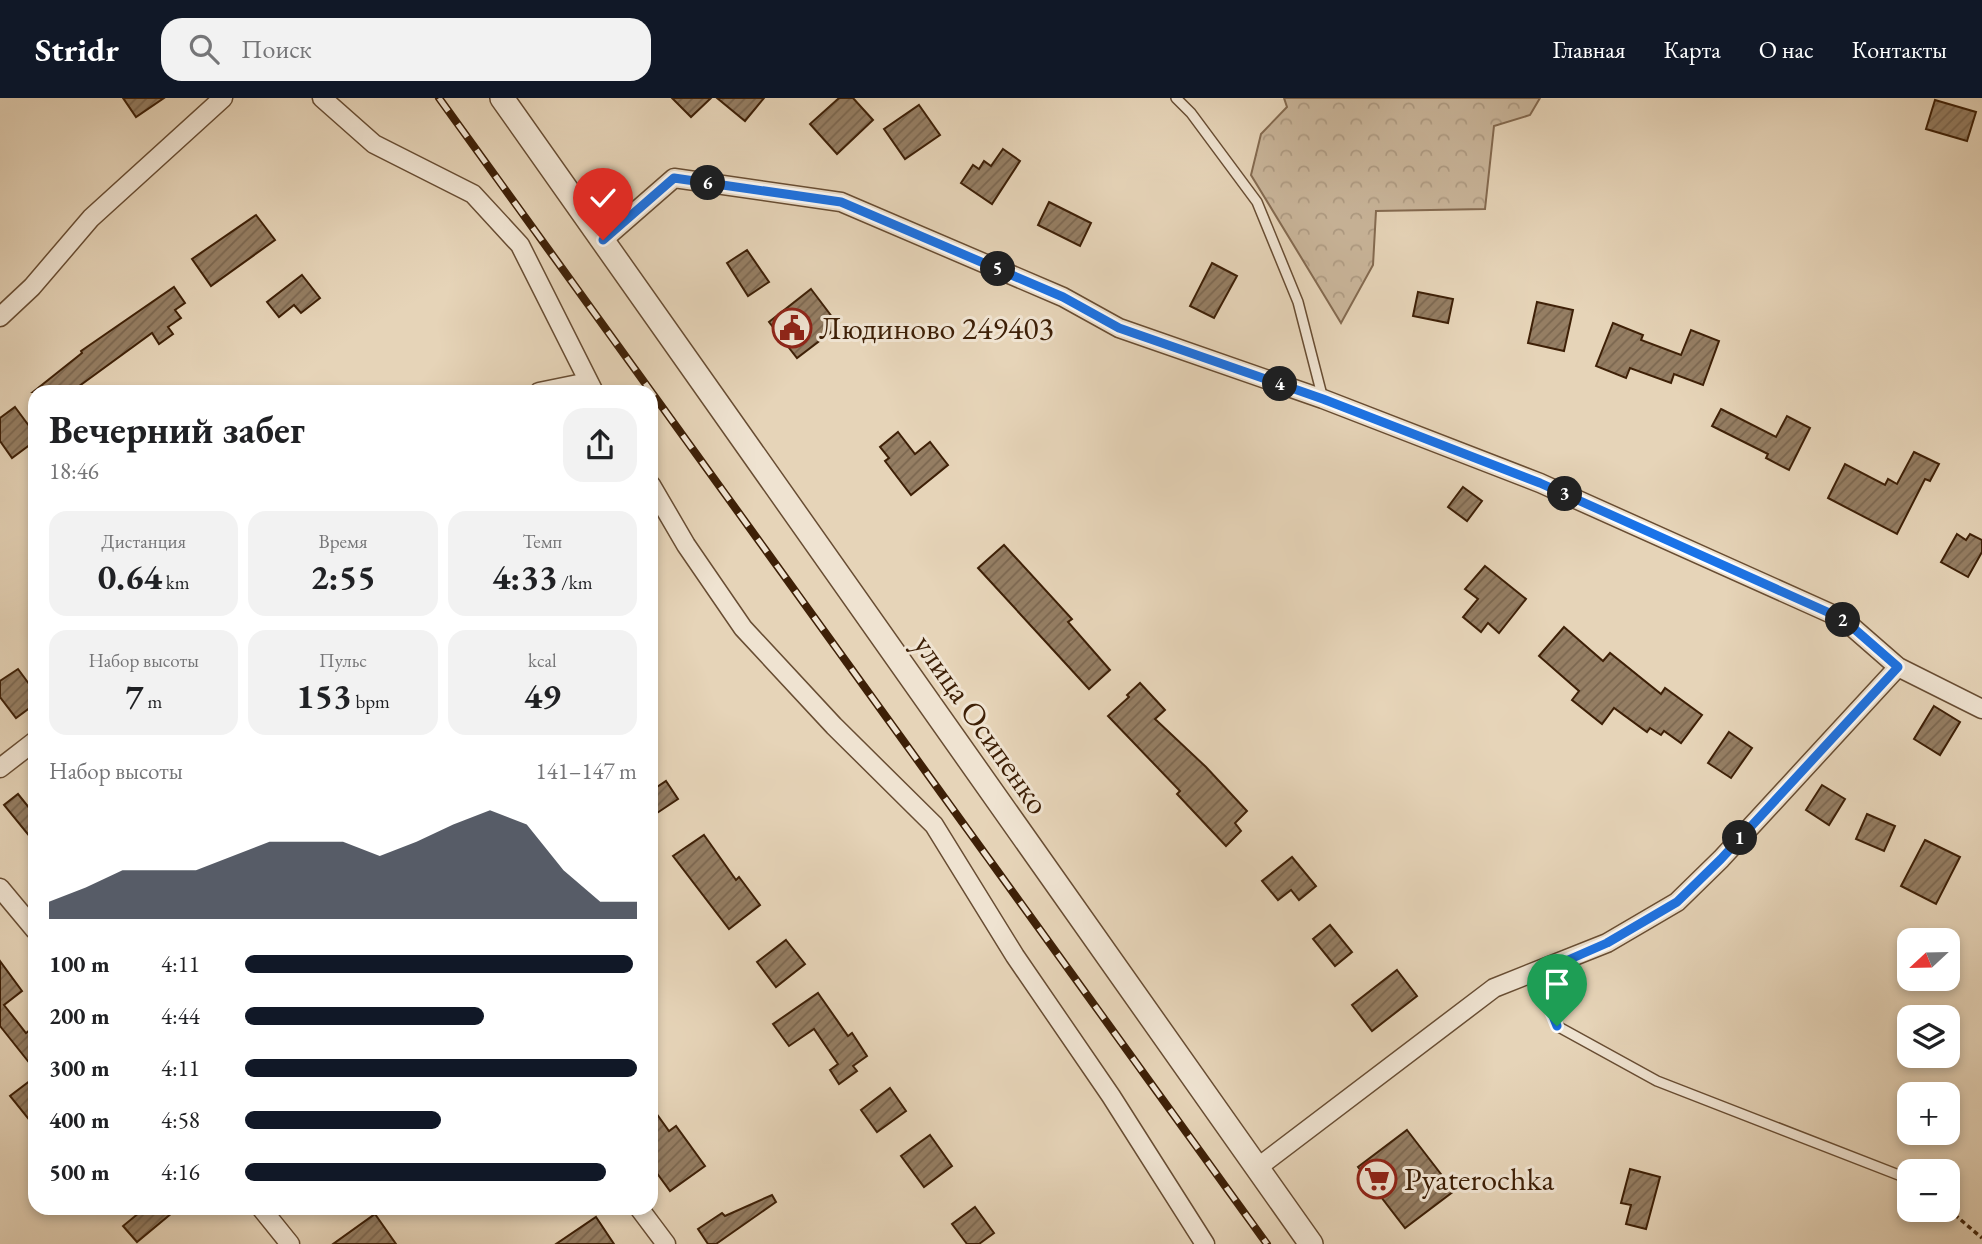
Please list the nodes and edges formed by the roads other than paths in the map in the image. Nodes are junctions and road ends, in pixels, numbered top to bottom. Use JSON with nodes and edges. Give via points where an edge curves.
{"nodes":[{"id":1,"x":223,"y":98,"type":"edge"},
{"id":2,"x":322,"y":98,"type":"edge"},
{"id":3,"x":502,"y":98,"type":"edge"},
{"id":4,"x":1176,"y":98,"type":"edge"},
{"id":5,"x":603,"y":240,"type":"junction"},
{"id":6,"x":0,"y":317,"type":"edge"},
{"id":7,"x":590,"y":385,"type":"edge"},
{"id":8,"x":1323,"y":399,"type":"junction"},
{"id":9,"x":658,"y":497,"type":"edge"},
{"id":10,"x":1898,"y":667,"type":"junction"},
{"id":11,"x":1982,"y":709,"type":"edge"},
{"id":12,"x":28,"y":746,"type":"edge"},
{"id":13,"x":0,"y":768,"type":"edge"},
{"id":14,"x":0,"y":888,"type":"edge"},
{"id":15,"x":28,"y":922,"type":"edge"},
{"id":16,"x":1536,"y":974,"type":"junction"},
{"id":17,"x":1256,"y":1168,"type":"junction"},
{"id":18,"x":1897,"y":1174,"type":"edge"},
{"id":19,"x":267,"y":1215,"type":"edge"},
{"id":20,"x":644,"y":1215,"type":"edge"},
{"id":21,"x":290,"y":1244,"type":"edge"},
{"id":22,"x":666,"y":1244,"type":"edge"},
{"id":23,"x":1205,"y":1244,"type":"edge"},
{"id":24,"x":1311,"y":1244,"type":"edge"}],
"edges":[{"from":1,"to":6,"type":"street","via":[[91,218]]},
{"from":2,"to":7,"type":"street","via":[[374,144],[473,194],[520,245]]},
{"from":3,"to":5,"type":"street","name":"улица Осипенко"},
{"from":4,"to":8,"type":"lane","via":[[1192,113],[1256,202],[1298,302]]},
{"from":5,"to":8,"type":"street","via":[[674,178],[841,202],[1063,297],[1119,328]]},
{"from":5,"to":17,"type":"street","name":"улица Осипенко"},
{"from":8,"to":10,"type":"street","via":[[1540,483],[1843,619]]},
{"from":9,"to":23,"type":"street","via":[[743,628],[934,825]]},
{"from":10,"to":11,"type":"street"},
{"from":10,"to":16,"type":"street","via":[[1677,902],[1607,943]]},
{"from":12,"to":13,"type":"street"},
{"from":14,"to":15,"type":"street"},
{"from":16,"to":17,"type":"street","via":[[1494,988]]},
{"from":16,"to":18,"type":"lane","via":[[1557,1026],[1657,1081]]},
{"from":17,"to":24,"type":"street","name":"улица Осипенко"},
{"from":19,"to":21,"type":"street"},
{"from":20,"to":22,"type":"street"}]}
